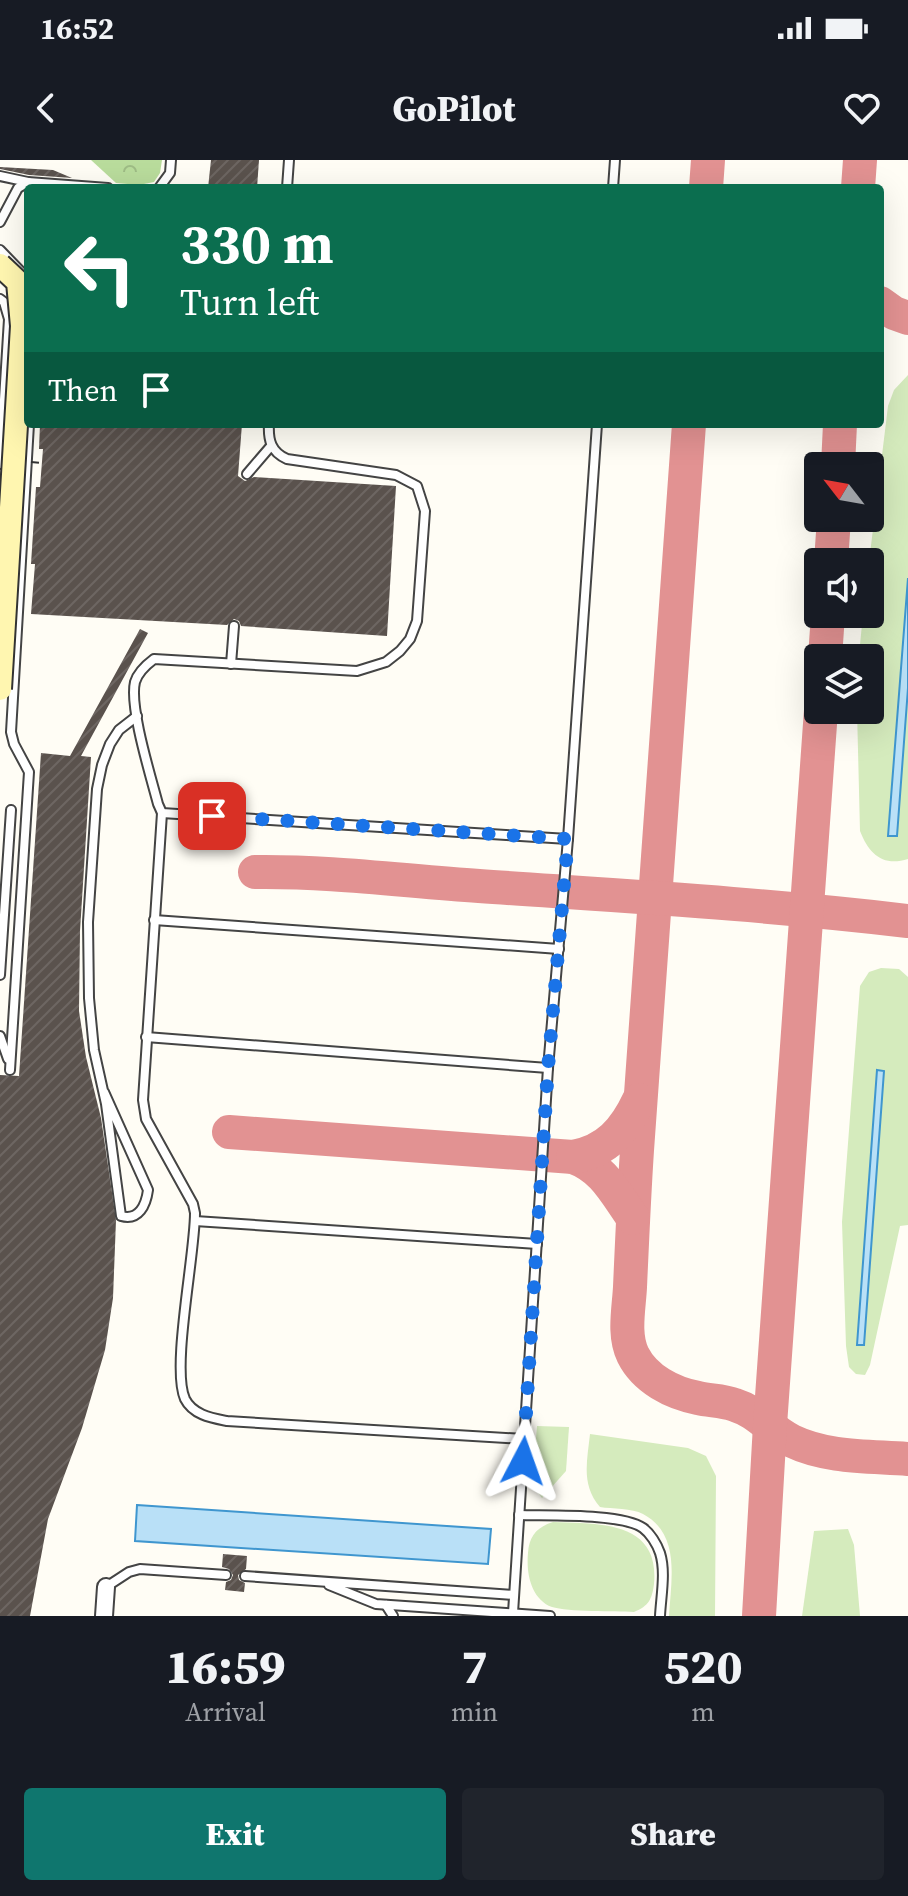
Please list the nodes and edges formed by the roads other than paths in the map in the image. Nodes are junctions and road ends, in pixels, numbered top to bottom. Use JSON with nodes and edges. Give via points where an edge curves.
{"nodes":[{"id":1,"x":171,"y":160,"type":"edge"},
{"id":2,"x":289,"y":160,"type":"edge"},
{"id":3,"x":615,"y":160,"type":"edge"},
{"id":4,"x":0,"y":176,"type":"edge"},
{"id":5,"x":28,"y":182,"type":"junction"},
{"id":6,"x":24,"y":184,"type":"edge"},
{"id":7,"x":25,"y":184,"type":"edge"},
{"id":8,"x":55,"y":184,"type":"edge"},
{"id":9,"x":162,"y":184,"type":"edge"},
{"id":10,"x":287,"y":184,"type":"edge"},
{"id":11,"x":613,"y":184,"type":"edge"},
{"id":12,"x":0,"y":222,"type":"edge"},
{"id":13,"x":0,"y":250,"type":"edge"},
{"id":14,"x":0,"y":265,"type":"edge"},
{"id":15,"x":24,"y":275,"type":"edge"},
{"id":16,"x":0,"y":299,"type":"edge"},
{"id":17,"x":29,"y":428,"type":"edge"},
{"id":18,"x":269,"y":428,"type":"edge"},
{"id":19,"x":597,"y":428,"type":"edge"},
{"id":20,"x":271,"y":446,"type":"junction"},
{"id":21,"x":0,"y":464,"type":"edge"},
{"id":22,"x":247,"y":474,"type":"dead end"},
{"id":23,"x":234,"y":626,"type":"dead end"},
{"id":24,"x":231,"y":664,"type":"junction"},
{"id":25,"x":0,"y":679,"type":"edge"},
{"id":26,"x":6,"y":691,"type":"edge"},
{"id":27,"x":137,"y":716,"type":"junction"},
{"id":28,"x":11,"y":810,"type":"dead end"},
{"id":29,"x":162,"y":813,"type":"junction"},
{"id":30,"x":568,"y":839,"type":"junction"},
{"id":31,"x":154,"y":920,"type":"junction"},
{"id":32,"x":559,"y":949,"type":"junction"},
{"id":33,"x":0,"y":975,"type":"edge"},
{"id":34,"x":0,"y":1036,"type":"edge"},
{"id":35,"x":146,"y":1037,"type":"junction"},
{"id":36,"x":548,"y":1068,"type":"junction"},
{"id":37,"x":104,"y":1092,"type":"junction"},
{"id":38,"x":195,"y":1221,"type":"junction"},
{"id":39,"x":537,"y":1244,"type":"junction"},
{"id":40,"x":524,"y":1439,"type":"junction"},
{"id":41,"x":519,"y":1515,"type":"junction"},
{"id":42,"x":226,"y":1575,"type":"dead end"},
{"id":43,"x":245,"y":1576,"type":"dead end"},
{"id":44,"x":321,"y":1581,"type":"junction"},
{"id":45,"x":106,"y":1587,"type":"joint"},
{"id":46,"x":514,"y":1595,"type":"junction"},
{"id":47,"x":386,"y":1605,"type":"junction"},
{"id":48,"x":513,"y":1613,"type":"junction"},
{"id":49,"x":104,"y":1616,"type":"edge"},
{"id":50,"x":385,"y":1616,"type":"edge"},
{"id":51,"x":393,"y":1616,"type":"edge"},
{"id":52,"x":550,"y":1616,"type":"edge"},
{"id":53,"x":660,"y":1616,"type":"edge"}],
"edges":[{"from":1,"to":9,"type":"lane"},
{"from":2,"to":10,"type":"lane"},
{"from":3,"to":11,"type":"lane"},
{"from":4,"to":5,"type":"lane"},
{"from":5,"to":7,"type":"lane"},
{"from":5,"to":8,"type":"lane"},
{"from":6,"to":12,"type":"lane"},
{"from":13,"to":15,"type":"lane"},
{"from":14,"to":26,"type":"main road","bridge":true,"via":[[18,282],[22,326]]},
{"from":16,"to":21,"type":"lane","via":[[9,319]]},
{"from":17,"to":26,"type":"lane"},
{"from":18,"to":20,"type":"lane"},
{"from":19,"to":30,"type":"lane"},
{"from":20,"to":22,"type":"lane"},
{"from":20,"to":24,"type":"lane","via":[[287,459],[396,475],[417,486],[425,511],[417,621],[400,651],[372,669]]},
{"from":23,"to":24,"type":"lane"},
{"from":24,"to":27,"type":"lane","via":[[154,659],[135,681]]},
{"from":25,"to":26,"type":"lane"},
{"from":26,"to":34,"type":"lane","via":[[14,744],[29,772],[10,1067]]},
{"from":27,"to":29,"type":"lane"},
{"from":27,"to":37,"type":"lane","via":[[110,744],[97,789],[89,998]]},
{"from":28,"to":33,"type":"lane"},
{"from":29,"to":30,"type":"lane"},
{"from":29,"to":31,"type":"lane"},
{"from":30,"to":32,"type":"lane"},
{"from":31,"to":32,"type":"lane"},
{"from":31,"to":35,"type":"lane"},
{"from":32,"to":36,"type":"lane"},
{"from":35,"to":36,"type":"lane"},
{"from":35,"to":38,"type":"lane","via":[[146,1119],[193,1204]]},
{"from":36,"to":39,"type":"lane"},
{"from":37,"to":37,"type":"lane","via":[[121,1216],[132,1217],[141,1211],[148,1190]]},
{"from":38,"to":39,"type":"lane"},
{"from":38,"to":40,"type":"lane","via":[[181,1371],[186,1401],[194,1410],[227,1421]]},
{"from":39,"to":40,"type":"lane"},
{"from":40,"to":41,"type":"lane"},
{"from":41,"to":46,"type":"lane"},
{"from":41,"to":53,"type":"lane","via":[[615,1519],[644,1529],[660,1551]]},
{"from":42,"to":45,"type":"lane","via":[[140,1569]]},
{"from":43,"to":44,"type":"lane"},
{"from":44,"to":46,"type":"lane"},
{"from":44,"to":47,"type":"lane"},
{"from":45,"to":49,"type":"street"},
{"from":46,"to":48,"type":"lane"},
{"from":47,"to":48,"type":"lane"},
{"from":47,"to":50,"type":"lane"},
{"from":47,"to":51,"type":"lane"},
{"from":48,"to":52,"type":"lane"}]}
